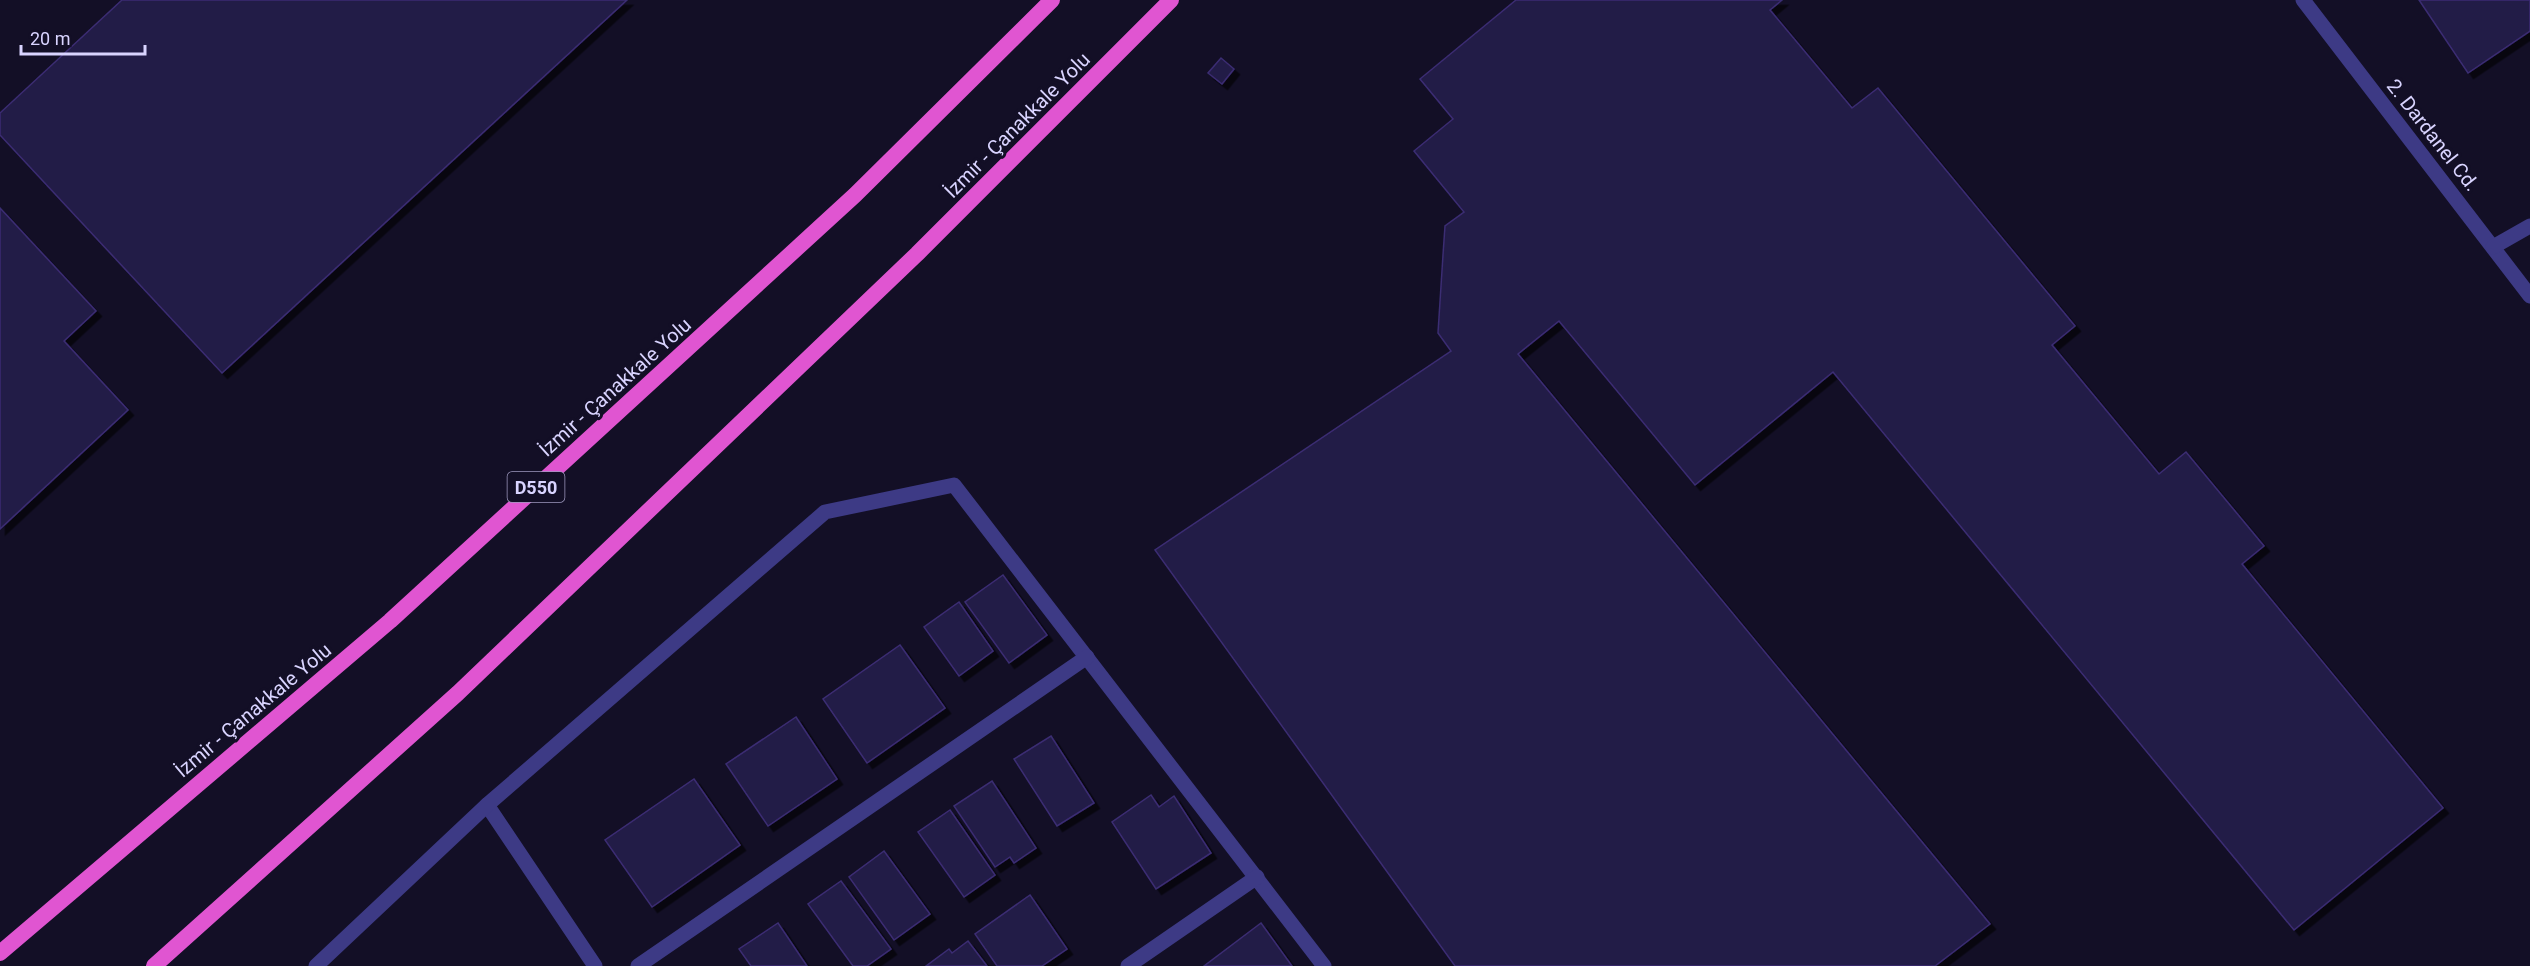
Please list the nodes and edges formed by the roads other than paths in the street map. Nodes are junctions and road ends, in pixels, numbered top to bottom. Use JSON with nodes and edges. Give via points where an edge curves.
{"nodes":[{"id":1,"x":1052,"y":0,"type":"edge"},
{"id":2,"x":1171,"y":0,"type":"edge"},
{"id":3,"x":2302,"y":0,"type":"edge"},
{"id":4,"x":2530,"y":226,"type":"edge"},
{"id":5,"x":2493,"y":248,"type":"junction"},
{"id":6,"x":2530,"y":296,"type":"edge"},
{"id":7,"x":1087,"y":657,"type":"junction"},
{"id":8,"x":487,"y":805,"type":"junction"},
{"id":9,"x":1257,"y":877,"type":"junction"},
{"id":10,"x":0,"y":953,"type":"edge"},
{"id":11,"x":154,"y":966,"type":"edge"},
{"id":12,"x":316,"y":966,"type":"edge"},
{"id":13,"x":595,"y":966,"type":"edge"},
{"id":14,"x":638,"y":966,"type":"edge"},
{"id":15,"x":1128,"y":966,"type":"edge"},
{"id":16,"x":1324,"y":966,"type":"edge"}],
"edges":[{"from":1,"to":10,"type":"highway","name":"İzmir - Çanakkale Yolu","number":"D550","via":[[855,195],[399,613]]},
{"from":2,"to":11,"type":"highway","name":"İzmir - Çanakkale Yolu","via":[[908,263],[458,693]]},
{"from":3,"to":5,"type":"street","name":"2. Dardanel Cd."},
{"from":4,"to":5,"type":"street"},
{"from":5,"to":6,"type":"street","name":"2. Dardanel Cd."},
{"from":7,"to":8,"type":"street","via":[[954,485],[825,512]]},
{"from":7,"to":9,"type":"street"},
{"from":7,"to":14,"type":"street"},
{"from":8,"to":12,"type":"street"},
{"from":8,"to":13,"type":"street"},
{"from":9,"to":15,"type":"street"},
{"from":9,"to":16,"type":"street"}]}
